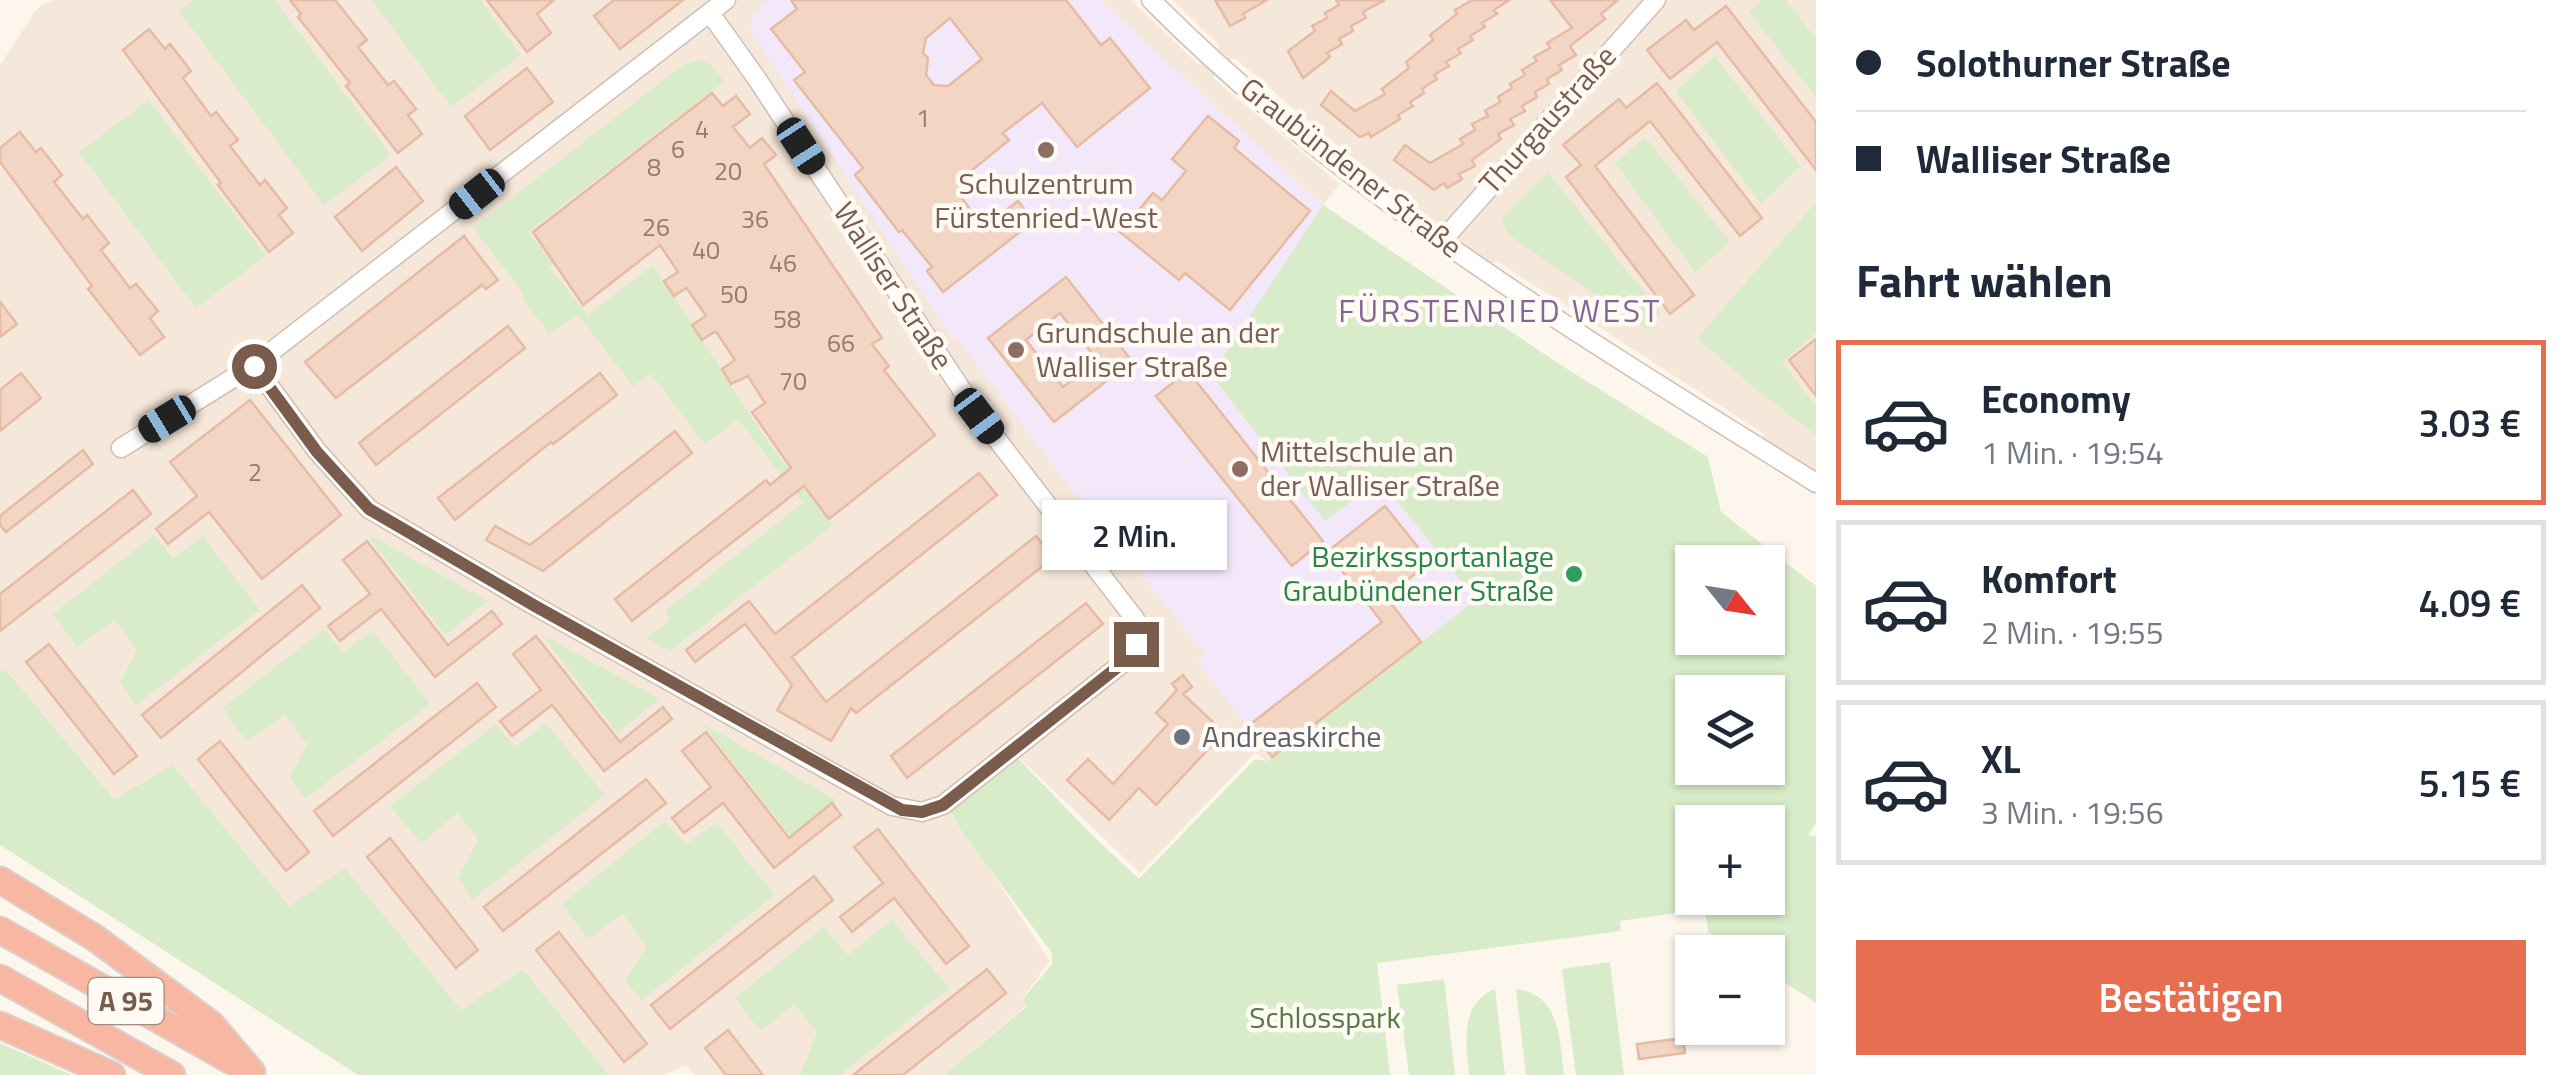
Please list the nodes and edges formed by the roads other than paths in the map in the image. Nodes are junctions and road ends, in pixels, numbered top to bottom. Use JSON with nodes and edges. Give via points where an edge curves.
{"nodes":[{"id":1,"x":726,"y":0,"type":"edge"},
{"id":2,"x":1151,"y":0,"type":"edge"},
{"id":3,"x":1656,"y":0,"type":"edge"},
{"id":4,"x":710,"y":13,"type":"junction"},
{"id":5,"x":1441,"y":242,"type":"junction"},
{"id":6,"x":254,"y":366,"type":"junction"},
{"id":7,"x":121,"y":448,"type":"dead end"},
{"id":8,"x":1816,"y":483,"type":"edge"},
{"id":9,"x":0,"y":880,"type":"edge"},
{"id":10,"x":0,"y":930,"type":"edge"},
{"id":11,"x":0,"y":978,"type":"edge"},
{"id":12,"x":0,"y":1025,"type":"edge"},
{"id":13,"x":255,"y":1074,"type":"edge"},
{"id":14,"x":112,"y":1075,"type":"edge"},
{"id":15,"x":172,"y":1075,"type":"edge"}],
"edges":[{"from":1,"to":4,"type":"street"},
{"from":2,"to":5,"type":"street","name":"Graubündener Straße","via":[[1314,146]]},
{"from":3,"to":5,"type":"street","name":"Thurgaustraße"},
{"from":4,"to":6,"type":"street"},
{"from":4,"to":6,"type":"street","name":"Walliser Straße","via":[[979,416],[1137,626],[1136,644],[1124,662],[943,805],[916,812],[892,806],[369,509]]},
{"from":5,"to":8,"type":"street","name":"Graubündener Straße"},
{"from":6,"to":7,"type":"street"},
{"from":9,"to":13,"type":"highway","via":[[96,938],[211,1024]]},
{"from":10,"to":13,"type":"highway","number":"A 95"},
{"from":11,"to":15,"type":"highway","number":"A 95"},
{"from":12,"to":14,"type":"highway"}]}
